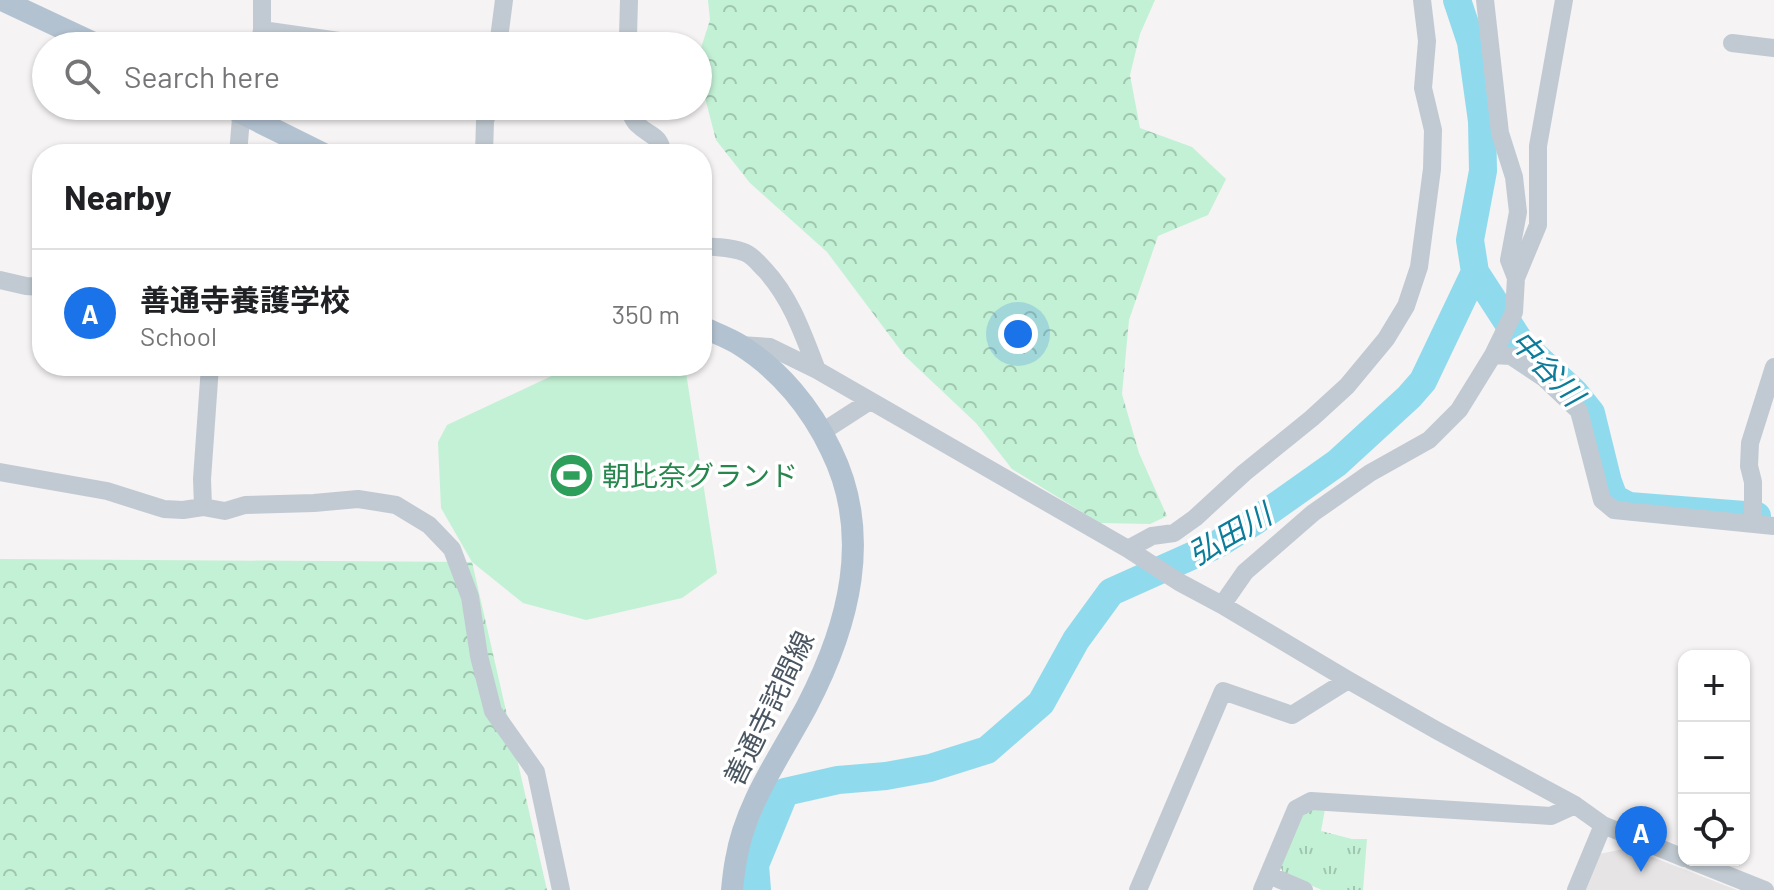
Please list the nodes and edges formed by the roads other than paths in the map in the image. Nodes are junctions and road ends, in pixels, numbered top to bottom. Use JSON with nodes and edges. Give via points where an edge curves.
{"nodes":[{"id":1,"x":3,"y":0,"type":"edge"},
{"id":2,"x":262,"y":0,"type":"edge"},
{"id":3,"x":504,"y":0,"type":"edge"},
{"id":4,"x":629,"y":0,"type":"edge"},
{"id":5,"x":1422,"y":0,"type":"edge"},
{"id":6,"x":1485,"y":0,"type":"edge"},
{"id":7,"x":1564,"y":0,"type":"edge"},
{"id":8,"x":0,"y":14,"type":"edge"},
{"id":9,"x":70,"y":32,"type":"edge"},
{"id":10,"x":261,"y":32,"type":"edge"},
{"id":11,"x":500,"y":32,"type":"edge"},
{"id":12,"x":628,"y":32,"type":"edge"},
{"id":13,"x":1732,"y":43,"type":"dead end"},
{"id":14,"x":1774,"y":48,"type":"edge"},
{"id":15,"x":237,"y":120,"type":"edge"},
{"id":16,"x":259,"y":120,"type":"edge"},
{"id":17,"x":485,"y":120,"type":"edge"},
{"id":18,"x":634,"y":120,"type":"edge"},
{"id":19,"x":238,"y":144,"type":"edge"},
{"id":20,"x":305,"y":144,"type":"edge"},
{"id":21,"x":484,"y":144,"type":"edge"},
{"id":22,"x":661,"y":144,"type":"edge"},
{"id":23,"x":712,"y":247,"type":"edge"},
{"id":24,"x":1516,"y":278,"type":"junction"},
{"id":25,"x":0,"y":280,"type":"edge"},
{"id":26,"x":32,"y":286,"type":"edge"},
{"id":27,"x":712,"y":332,"type":"edge"},
{"id":28,"x":740,"y":345,"type":"junction"},
{"id":29,"x":1497,"y":348,"type":"junction"},
{"id":30,"x":1774,"y":367,"type":"edge"},
{"id":31,"x":817,"y":370,"type":"junction"},
{"id":32,"x":209,"y":376,"type":"edge"},
{"id":33,"x":870,"y":401,"type":"junction"},
{"id":34,"x":822,"y":432,"type":"junction"},
{"id":35,"x":0,"y":472,"type":"edge"},
{"id":36,"x":203,"y":507,"type":"junction"},
{"id":37,"x":1753,"y":522,"type":"junction"},
{"id":38,"x":1774,"y":526,"type":"edge"},
{"id":39,"x":1133,"y":552,"type":"junction"},
{"id":40,"x":1222,"y":605,"type":"junction"},
{"id":41,"x":1348,"y":680,"type":"junction"},
{"id":42,"x":1575,"y":805,"type":"junction"},
{"id":43,"x":1603,"y":825,"type":"junction"},
{"id":44,"x":1678,"y":856,"type":"edge"},
{"id":45,"x":1705,"y":866,"type":"edge"},
{"id":46,"x":1265,"y":882,"type":"edge"},
{"id":47,"x":561,"y":890,"type":"edge"},
{"id":48,"x":732,"y":890,"type":"edge"},
{"id":49,"x":1138,"y":890,"type":"edge"},
{"id":50,"x":1304,"y":890,"type":"edge"},
{"id":51,"x":1576,"y":890,"type":"edge"},
{"id":52,"x":1765,"y":890,"type":"edge"}],
"edges":[{"from":1,"to":8,"type":"street"},
{"from":1,"to":9,"type":"main road"},
{"from":2,"to":10,"type":"street"},
{"from":3,"to":11,"type":"street"},
{"from":4,"to":12,"type":"street"},
{"from":5,"to":39,"type":"street","via":[[1427,41],[1423,88],[1433,130],[1432,169],[1419,267],[1406,306],[1347,386],[1312,418],[1195,518],[1174,533],[1152,536]]},
{"from":6,"to":24,"type":"street","via":[[1500,133],[1518,212],[1509,260]]},
{"from":7,"to":24,"type":"street","via":[[1538,146],[1538,225]]},
{"from":13,"to":14,"type":"street"},
{"from":15,"to":19,"type":"street"},
{"from":16,"to":20,"type":"main road"},
{"from":17,"to":21,"type":"street"},
{"from":18,"to":22,"type":"street"},
{"from":23,"to":31,"type":"street","via":[[746,253],[777,283]]},
{"from":24,"to":29,"type":"street","via":[[1514,312]]},
{"from":25,"to":26,"type":"street"},
{"from":27,"to":28,"type":"main road","name":"善通寺詫間線"},
{"from":28,"to":31,"type":"street","via":[[770,347]]},
{"from":28,"to":34,"type":"main road","name":"善通寺詫間線","via":[[779,375]]},
{"from":29,"to":37,"type":"street","via":[[1544,378],[1579,411],[1602,500],[1614,510]]},
{"from":29,"to":40,"type":"street","via":[[1459,410],[1429,440],[1313,513],[1245,572]]},
{"from":30,"to":37,"type":"street","via":[[1750,443]]},
{"from":31,"to":33,"type":"street"},
{"from":32,"to":36,"type":"street"},
{"from":33,"to":34,"type":"street"},
{"from":33,"to":39,"type":"street"},
{"from":34,"to":48,"type":"main road","name":"善通寺詫間線","via":[[840,467],[851,513],[854,556],[848,600],[833,650],[748,819]]},
{"from":35,"to":36,"type":"street","via":[[107,491],[164,509]]},
{"from":36,"to":47,"type":"street","via":[[225,511],[245,505],[358,499],[396,505],[429,525],[452,549],[470,597],[493,711],[536,772]]},
{"from":37,"to":38,"type":"street"},
{"from":39,"to":40,"type":"street"},
{"from":40,"to":41,"type":"street"},
{"from":41,"to":42,"type":"street"},
{"from":41,"to":49,"type":"street","via":[[1292,715],[1223,691]]},
{"from":42,"to":43,"type":"street"},
{"from":42,"to":46,"type":"street","via":[[1551,816],[1311,801],[1296,809]]},
{"from":43,"to":44,"type":"street"},
{"from":43,"to":51,"type":"street"},
{"from":45,"to":52,"type":"street"},
{"from":46,"to":50,"type":"street"}]}
